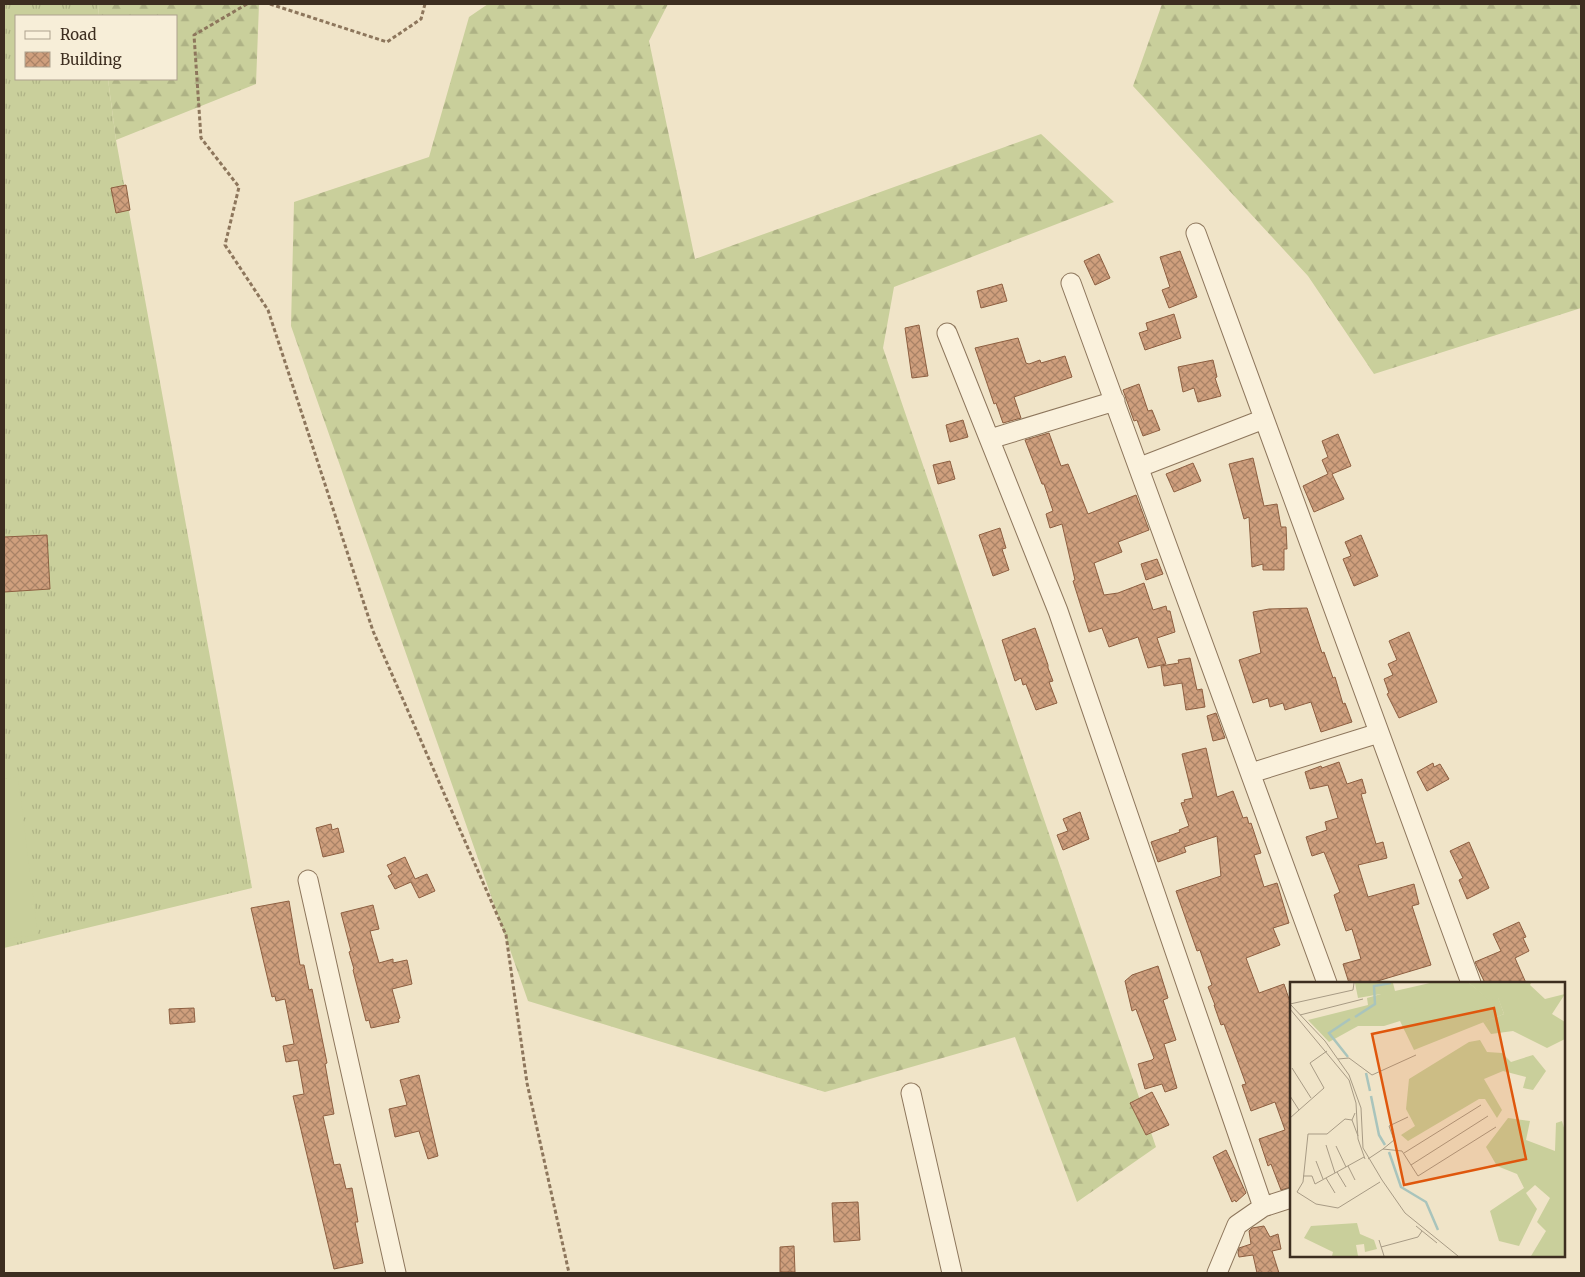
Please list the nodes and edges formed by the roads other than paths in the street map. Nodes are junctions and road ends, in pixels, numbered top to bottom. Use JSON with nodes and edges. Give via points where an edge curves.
{"nodes":[{"id":1,"x":1196,"y":233,"type":"dead end"},
{"id":2,"x":1071,"y":283,"type":"dead end"},
{"id":3,"x":947,"y":333,"type":"dead end"},
{"id":4,"x":1115,"y":401,"type":"junction"},
{"id":5,"x":1264,"y":419,"type":"junction"},
{"id":6,"x":990,"y":439,"type":"junction"},
{"id":7,"x":1140,"y":467,"type":"junction"},
{"id":8,"x":1379,"y":733,"type":"junction"},
{"id":9,"x":1251,"y":772,"type":"junction"},
{"id":10,"x":308,"y":880,"type":"dead end"},
{"id":11,"x":1328,"y":982,"type":"edge"},
{"id":12,"x":1471,"y":982,"type":"edge"},
{"id":13,"x":911,"y":1093,"type":"dead end"},
{"id":14,"x":1290,"y":1198,"type":"edge"},
{"id":15,"x":1263,"y":1207,"type":"junction"},
{"id":16,"x":396,"y":1273,"type":"edge"},
{"id":17,"x":952,"y":1273,"type":"edge"},
{"id":18,"x":1217,"y":1273,"type":"edge"}],
"edges":[{"from":1,"to":5,"type":"street"},
{"from":2,"to":4,"type":"street"},
{"from":3,"to":6,"type":"street"},
{"from":4,"to":6,"type":"street"},
{"from":4,"to":7,"type":"street"},
{"from":5,"to":7,"type":"street"},
{"from":5,"to":8,"type":"street"},
{"from":6,"to":15,"type":"street","via":[[1058,612]]},
{"from":7,"to":9,"type":"street"},
{"from":8,"to":9,"type":"street"},
{"from":8,"to":12,"type":"street"},
{"from":9,"to":11,"type":"street"},
{"from":10,"to":16,"type":"street"},
{"from":13,"to":17,"type":"street"},
{"from":14,"to":15,"type":"street"},
{"from":15,"to":18,"type":"street","via":[[1237,1226]]}]}
